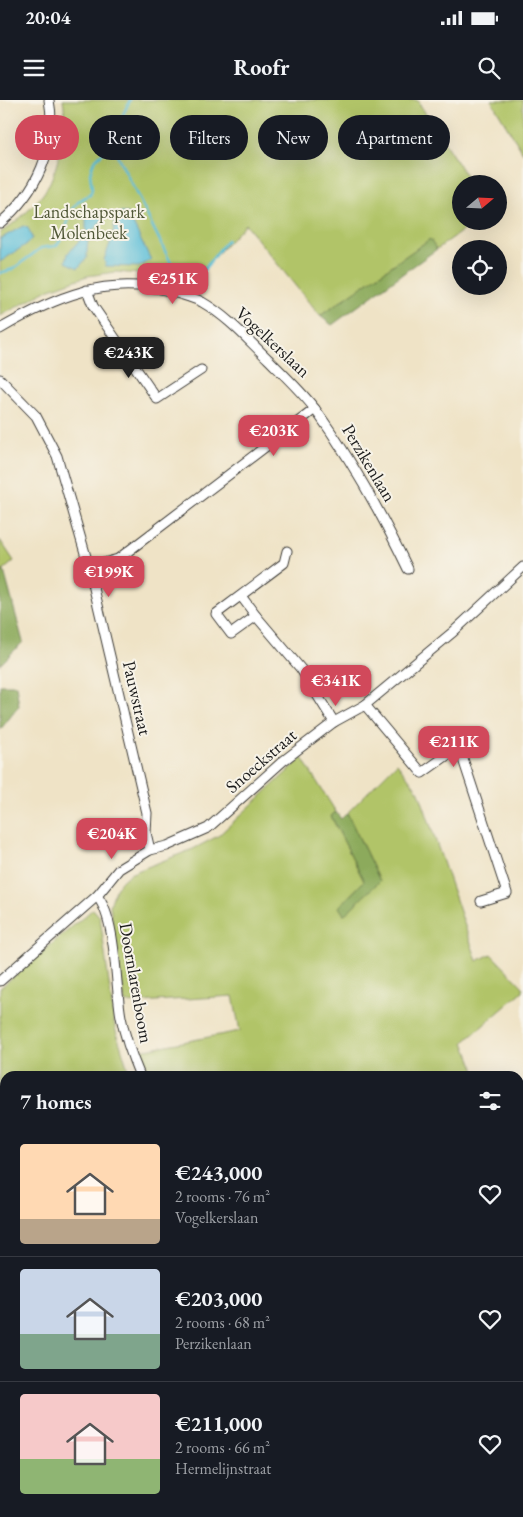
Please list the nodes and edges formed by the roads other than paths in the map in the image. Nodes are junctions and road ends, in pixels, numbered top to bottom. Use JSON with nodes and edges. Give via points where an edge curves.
{"nodes":[{"id":1,"x":49,"y":100,"type":"edge"},
{"id":2,"x":0,"y":222,"type":"edge"},
{"id":3,"x":87,"y":290,"type":"junction"},
{"id":4,"x":0,"y":329,"type":"edge"},
{"id":5,"x":201,"y":370,"type":"dead end"},
{"id":6,"x":0,"y":379,"type":"edge"},
{"id":7,"x":316,"y":409,"type":"junction"},
{"id":8,"x":287,"y":551,"type":"dead end"},
{"id":9,"x":89,"y":567,"type":"junction"},
{"id":10,"x":523,"y":567,"type":"edge"},
{"id":11,"x":408,"y":569,"type":"dead end"},
{"id":12,"x":240,"y":596,"type":"junction"},
{"id":13,"x":256,"y":616,"type":"junction"},
{"id":14,"x":365,"y":704,"type":"junction"},
{"id":15,"x":334,"y":722,"type":"junction"},
{"id":16,"x":471,"y":742,"type":"dead end"},
{"id":17,"x":459,"y":753,"type":"junction"},
{"id":18,"x":150,"y":850,"type":"junction"},
{"id":19,"x":97,"y":896,"type":"junction"},
{"id":20,"x":480,"y":901,"type":"dead end"},
{"id":21,"x":0,"y":981,"type":"edge"},
{"id":22,"x":138,"y":1071,"type":"edge"}],
"edges":[{"from":1,"to":2,"type":"street","via":[[52,114],[45,162],[30,189]]},
{"from":3,"to":4,"type":"street","name":"Vogelkerslaan","via":[[51,302]]},
{"from":3,"to":5,"type":"street","via":[[93,306],[157,399]]},
{"from":3,"to":7,"type":"street","name":"Vogelkerslaan","via":[[115,284],[155,287],[201,302],[234,325]]},
{"from":6,"to":9,"type":"street","name":"Pauwstraat","via":[[36,416],[48,435],[60,464]]},
{"from":7,"to":9,"type":"street","via":[[118,559]]},
{"from":7,"to":11,"type":"street","name":"Perzikenlaan","via":[[378,506]]},
{"from":8,"to":12,"type":"street","via":[[284,563]]},
{"from":9,"to":18,"type":"street","name":"Pauwstraat","via":[[147,813],[146,833]]},
{"from":10,"to":14,"type":"street","name":"Snoeckstraat","via":[[453,632]]},
{"from":12,"to":13,"type":"street"},
{"from":12,"to":13,"type":"street","via":[[216,614],[231,634]]},
{"from":13,"to":15,"type":"street","via":[[301,669]]},
{"from":14,"to":15,"type":"street","name":"Snoeckstraat"},
{"from":14,"to":17,"type":"street","via":[[422,773],[456,749]]},
{"from":15,"to":18,"type":"street","name":"Snoeckstraat","via":[[282,761],[208,828]]},
{"from":16,"to":17,"type":"street"},
{"from":17,"to":20,"type":"street","via":[[506,893]]},
{"from":18,"to":19,"type":"street","via":[[119,869]]},
{"from":19,"to":21,"type":"street"},
{"from":19,"to":22,"type":"street","name":"Doornlarenboom","via":[[108,914],[121,1015]]}]}
